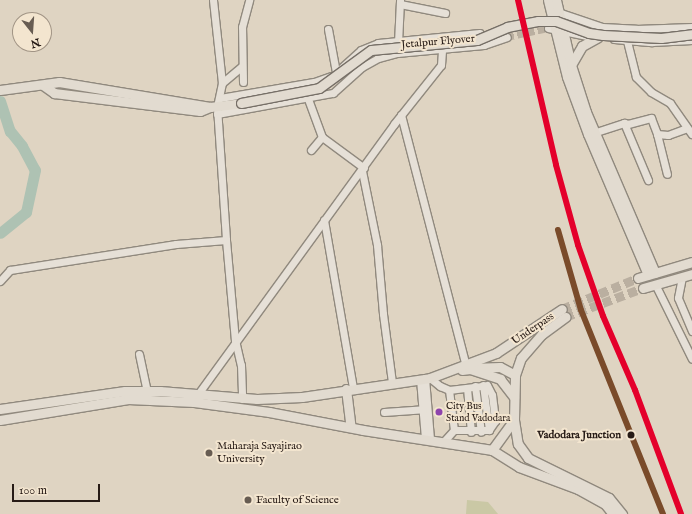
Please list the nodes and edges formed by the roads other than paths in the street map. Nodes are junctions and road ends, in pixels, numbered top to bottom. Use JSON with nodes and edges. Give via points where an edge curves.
{"nodes":[{"id":1,"x":213,"y":0,"type":"edge"},
{"id":2,"x":249,"y":0,"type":"edge"},
{"id":3,"x":548,"y":0,"type":"edge"},
{"id":4,"x":556,"y":0,"type":"edge"},
{"id":5,"x":400,"y":2,"type":"edge"},
{"id":6,"x":555,"y":11,"type":"junction"},
{"id":7,"x":445,"y":12,"type":"dead end"},
{"id":8,"x":692,"y":27,"type":"edge"},
{"id":9,"x":328,"y":29,"type":"dead end"},
{"id":10,"x":555,"y":29,"type":"junction"},
{"id":11,"x":480,"y":33,"type":"dead end"},
{"id":12,"x":692,"y":34,"type":"edge"},
{"id":13,"x":507,"y":37,"type":"tunnel mouth"},
{"id":14,"x":598,"y":37,"type":"junction"},
{"id":15,"x":398,"y":39,"type":"junction"},
{"id":16,"x":692,"y":40,"type":"edge"},
{"id":17,"x":626,"y":41,"type":"junction"},
{"id":18,"x":442,"y":49,"type":"junction"},
{"id":19,"x":397,"y":53,"type":"junction"},
{"id":20,"x":571,"y":65,"type":"junction"},
{"id":21,"x":242,"y":66,"type":"junction"},
{"id":22,"x":336,"y":72,"type":"junction"},
{"id":23,"x":243,"y":82,"type":"dead end"},
{"id":24,"x":222,"y":83,"type":"junction"},
{"id":25,"x":0,"y":90,"type":"edge"},
{"id":26,"x":308,"y":99,"type":"junction"},
{"id":27,"x":216,"y":107,"type":"junction"},
{"id":28,"x":401,"y":115,"type":"junction"},
{"id":29,"x":624,"y":123,"type":"junction"},
{"id":30,"x":689,"y":131,"type":"edge"},
{"id":31,"x":591,"y":133,"type":"junction"},
{"id":32,"x":657,"y":134,"type":"junction"},
{"id":33,"x":322,"y":137,"type":"junction"},
{"id":34,"x":311,"y":150,"type":"dead end"},
{"id":35,"x":363,"y":169,"type":"junction"},
{"id":36,"x":667,"y":174,"type":"dead end"},
{"id":37,"x":648,"y":180,"type":"dead end"},
{"id":38,"x":324,"y":220,"type":"junction"},
{"id":39,"x":226,"y":240,"type":"junction"},
{"id":40,"x":692,"y":262,"type":"edge"},
{"id":41,"x":651,"y":274,"type":"junction"},
{"id":42,"x":692,"y":274,"type":"edge"},
{"id":43,"x":682,"y":277,"type":"junction"},
{"id":44,"x":638,"y":278,"type":"tunnel mouth"},
{"id":45,"x":0,"y":281,"type":"edge"},
{"id":46,"x":656,"y":286,"type":"junction"},
{"id":47,"x":643,"y":288,"type":"tunnel mouth"},
{"id":48,"x":692,"y":331,"type":"edge"},
{"id":49,"x":235,"y":340,"type":"junction"},
{"id":50,"x":139,"y":354,"type":"dead end"},
{"id":51,"x":692,"y":359,"type":"edge"},
{"id":52,"x":468,"y":367,"type":"junction"},
{"id":53,"x":515,"y":375,"type":"junction"},
{"id":54,"x":425,"y":378,"type":"junction"},
{"id":55,"x":392,"y":382,"type":"junction"},
{"id":56,"x":475,"y":386,"type":"junction"},
{"id":57,"x":350,"y":388,"type":"junction"},
{"id":58,"x":466,"y":388,"type":"junction"},
{"id":59,"x":449,"y":390,"type":"junction"},
{"id":60,"x":147,"y":391,"type":"junction"},
{"id":61,"x":198,"y":394,"type":"junction"},
{"id":62,"x":514,"y":396,"type":"junction"},
{"id":63,"x":242,"y":398,"type":"junction"},
{"id":64,"x":0,"y":409,"type":"edge"},
{"id":65,"x":423,"y":409,"type":"junction"},
{"id":66,"x":384,"y":412,"type":"dead end"},
{"id":67,"x":0,"y":420,"type":"edge"},
{"id":68,"x":514,"y":420,"type":"junction"},
{"id":69,"x":351,"y":427,"type":"junction"},
{"id":70,"x":454,"y":430,"type":"junction"},
{"id":71,"x":471,"y":432,"type":"junction"},
{"id":72,"x":481,"y":432,"type":"junction"},
{"id":73,"x":428,"y":439,"type":"junction"},
{"id":74,"x":444,"y":441,"type":"junction"},
{"id":75,"x":492,"y":450,"type":"junction"},
{"id":76,"x":613,"y":514,"type":"edge"},
{"id":77,"x":622,"y":514,"type":"edge"}],
"edges":[{"from":1,"to":24,"type":"street"},
{"from":2,"to":21,"type":"street","via":[[242,27]]},
{"from":3,"to":6,"type":"main road"},
{"from":4,"to":6,"type":"main road"},
{"from":5,"to":7,"type":"street"},
{"from":5,"to":15,"type":"street"},
{"from":6,"to":8,"type":"street","via":[[602,27]]},
{"from":6,"to":10,"type":"main road"},
{"from":9,"to":22,"type":"street"},
{"from":10,"to":14,"type":"street"},
{"from":10,"to":20,"type":"main road"},
{"from":10,"to":31,"type":"main road","via":[[567,77]]},
{"from":11,"to":15,"type":"street"},
{"from":12,"to":27,"type":"main road","name":"Jetalpur Flyover","bridge":true,"via":[[661,38],[603,35],[588,33],[556,22],[538,21],[507,27],[477,40],[371,50],[319,88]]},
{"from":13,"to":18,"type":"street","via":[[484,44]]},
{"from":14,"to":17,"type":"street"},
{"from":14,"to":20,"type":"main road","via":[[582,46]]},
{"from":15,"to":19,"type":"street"},
{"from":15,"to":22,"type":"street","via":[[366,47]]},
{"from":16,"to":17,"type":"street"},
{"from":17,"to":30,"type":"street","via":[[636,77],[651,92],[670,103]]},
{"from":18,"to":19,"type":"street"},
{"from":18,"to":28,"type":"street","via":[[440,65]]},
{"from":19,"to":26,"type":"street","via":[[378,58],[362,67],[333,93]]},
{"from":20,"to":31,"type":"main road"},
{"from":21,"to":23,"type":"street"},
{"from":21,"to":24,"type":"street"},
{"from":22,"to":27,"type":"street","via":[[314,82]]},
{"from":24,"to":27,"type":"street"},
{"from":25,"to":27,"type":"main road","name":"Jetalpur Flyover","via":[[39,85],[54,94],[200,111]]},
{"from":26,"to":27,"type":"street"},
{"from":26,"to":33,"type":"street"},
{"from":27,"to":39,"type":"street"},
{"from":28,"to":35,"type":"street"},
{"from":28,"to":52,"type":"street"},
{"from":29,"to":31,"type":"street"},
{"from":29,"to":32,"type":"street","via":[[651,118]]},
{"from":29,"to":37,"type":"street"},
{"from":30,"to":32,"type":"street","via":[[668,135]]},
{"from":31,"to":41,"type":"main road"},
{"from":32,"to":36,"type":"street"},
{"from":33,"to":34,"type":"street"},
{"from":33,"to":35,"type":"street"},
{"from":35,"to":38,"type":"street"},
{"from":35,"to":55,"type":"street","via":[[377,245]]},
{"from":38,"to":49,"type":"street"},
{"from":38,"to":57,"type":"street"},
{"from":39,"to":45,"type":"street","via":[[176,244],[10,270]]},
{"from":39,"to":49,"type":"street"},
{"from":40,"to":41,"type":"main road"},
{"from":41,"to":44,"type":"main road"},
{"from":42,"to":43,"type":"main road"},
{"from":43,"to":46,"type":"main road"},
{"from":43,"to":48,"type":"street","via":[[678,298]]},
{"from":46,"to":47,"type":"main road"},
{"from":46,"to":51,"type":"street"},
{"from":49,"to":61,"type":"street"},
{"from":49,"to":63,"type":"street","via":[[241,364]]},
{"from":50,"to":60,"type":"street"},
{"from":52,"to":53,"type":"main road","via":[[500,367]]},
{"from":52,"to":53,"type":"main road","name":"Underpass","via":[[564,313],[521,358]]},
{"from":52,"to":54,"type":"main road"},
{"from":52,"to":62,"type":"main road","via":[[500,379]]},
{"from":53,"to":62,"type":"main road","name":"Underpass"},
{"from":54,"to":55,"type":"main road"},
{"from":54,"to":59,"type":"street"},
{"from":54,"to":65,"type":"street"},
{"from":54,"to":73,"type":"street"},
{"from":55,"to":57,"type":"main road"},
{"from":56,"to":58,"type":"street"},
{"from":56,"to":72,"type":"street"},
{"from":56,"to":72,"type":"street","via":[[487,385],[494,408],[495,421],[489,430]]},
{"from":57,"to":63,"type":"main road","via":[[302,397]]},
{"from":57,"to":69,"type":"main road"},
{"from":58,"to":59,"type":"street"},
{"from":58,"to":71,"type":"street"},
{"from":59,"to":70,"type":"street"},
{"from":60,"to":61,"type":"main road"},
{"from":60,"to":64,"type":"main road","via":[[105,393]]},
{"from":61,"to":63,"type":"main road"},
{"from":62,"to":68,"type":"main road","name":"Underpass"},
{"from":65,"to":66,"type":"street"},
{"from":65,"to":73,"type":"street"},
{"from":67,"to":69,"type":"main road","via":[[78,406],[144,399],[269,412]]},
{"from":68,"to":75,"type":"main road"},
{"from":68,"to":77,"type":"main road","name":"Underpass","via":[[518,444],[528,458],[609,498]]},
{"from":69,"to":73,"type":"main road"},
{"from":70,"to":71,"type":"street"},
{"from":70,"to":74,"type":"street"},
{"from":71,"to":72,"type":"street"},
{"from":73,"to":74,"type":"main road"},
{"from":74,"to":75,"type":"main road"},
{"from":75,"to":76,"type":"main road","via":[[519,467],[578,489],[605,504]]}]}
